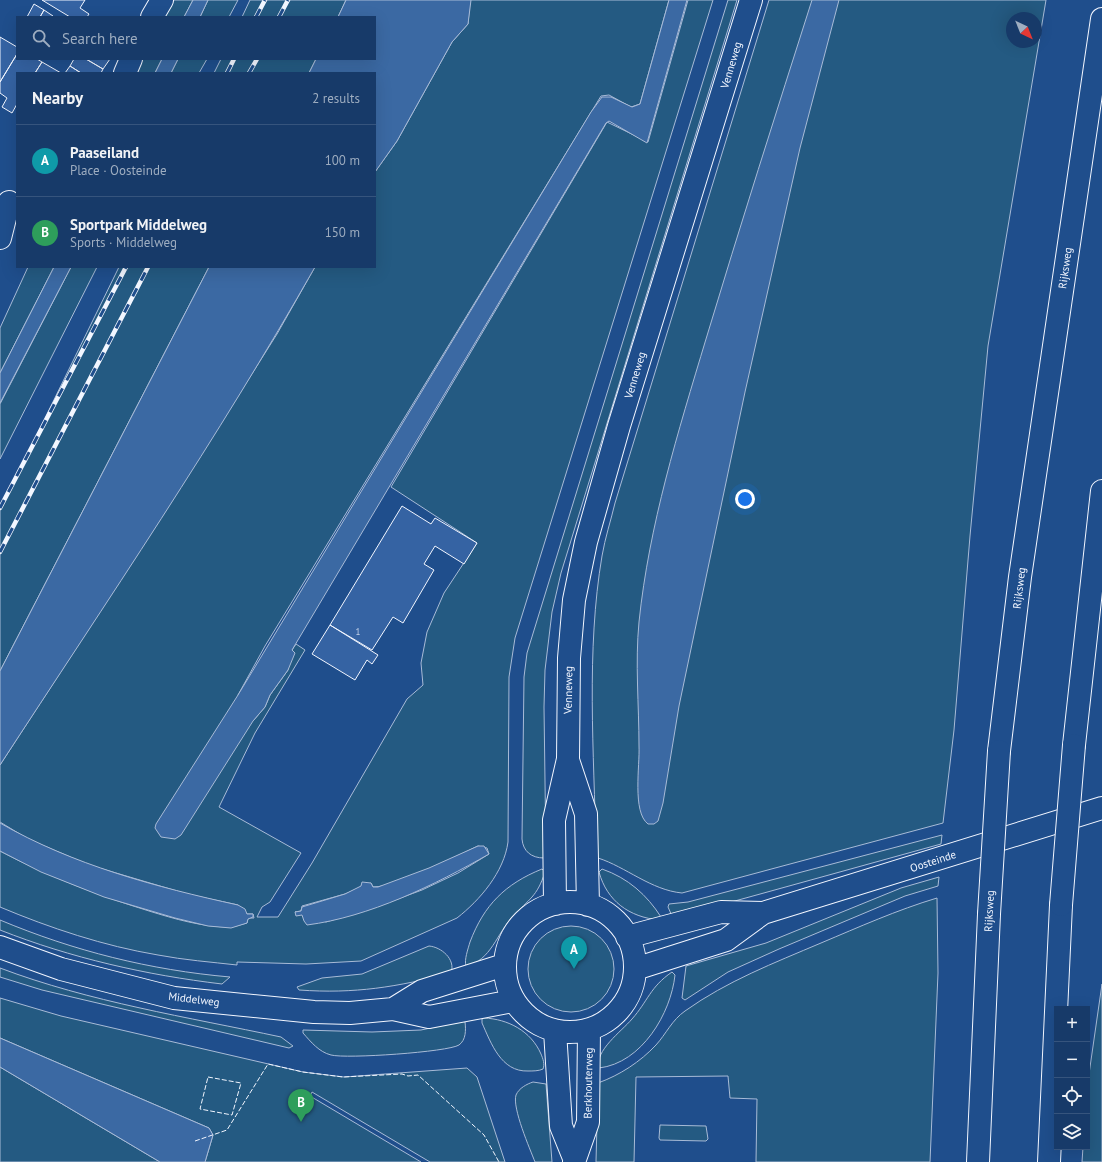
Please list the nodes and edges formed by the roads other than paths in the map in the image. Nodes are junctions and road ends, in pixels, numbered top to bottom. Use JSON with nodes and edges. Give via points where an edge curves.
{"nodes":[{"id":1,"x":162,"y":0,"type":"edge"},
{"id":2,"x":751,"y":0,"type":"edge"},
{"id":3,"x":153,"y":16,"type":"edge"},
{"id":4,"x":1102,"y":19,"type":"edge"},
{"id":5,"x":130,"y":60,"type":"edge"},
{"id":6,"x":125,"y":72,"type":"edge"},
{"id":7,"x":9,"y":198,"type":"edge"},
{"id":8,"x":0,"y":238,"type":"edge"},
{"id":9,"x":1102,"y":491,"type":"edge"},
{"id":10,"x":568,"y":759,"type":"junction"},
{"id":11,"x":1102,"y":808,"type":"edge"},
{"id":12,"x":555,"y":904,"type":"junction"},
{"id":13,"x":588,"y":905,"type":"junction"},
{"id":14,"x":763,"y":913,"type":"junction"},
{"id":15,"x":627,"y":937,"type":"junction"},
{"id":16,"x":0,"y":947,"type":"edge"},
{"id":17,"x":504,"y":965,"type":"junction"},
{"id":18,"x":635,"y":969,"type":"junction"},
{"id":19,"x":513,"y":1001,"type":"junction"},
{"id":20,"x":394,"y":1010,"type":"junction"},
{"id":21,"x":589,"y":1030,"type":"junction"},
{"id":22,"x":555,"y":1031,"type":"junction"},
{"id":23,"x":574,"y":1160,"type":"edge"},
{"id":24,"x":978,"y":1162,"type":"edge"},
{"id":25,"x":1049,"y":1162,"type":"edge"}],
"edges":[{"from":1,"to":3,"type":"main road"},
{"from":2,"to":10,"type":"main road","name":"Venneweg","via":[[619,426],[586,542],[574,600],[570,636]]},
{"from":4,"to":24,"type":"main road","name":"Rijksweg","bridge":true,"via":[[1020,578],[999,751]]},
{"from":5,"to":6,"type":"main road"},
{"from":7,"to":8,"type":"main road"},
{"from":9,"to":25,"type":"main road","bridge":true,"via":[[1074,746],[1061,905]]},
{"from":10,"to":12,"type":"main road","name":"Venneweg","via":[[554,820]]},
{"from":10,"to":13,"type":"main road","name":"Venneweg","via":[[586,814]]},
{"from":11,"to":14,"type":"main road","name":"Oosteinde"},
{"from":12,"to":13,"type":"main road","via":[[566,902]]},
{"from":12,"to":17,"type":"main road","via":[[539,910],[514,933]]},
{"from":13,"to":15,"type":"main road","via":[[611,917]]},
{"from":14,"to":15,"type":"main road","name":"Oosteinde","via":[[721,912]]},
{"from":14,"to":18,"type":"main road","name":"Oosteinde","via":[[726,940]]},
{"from":15,"to":18,"type":"main road","via":[[633,952]]},
{"from":16,"to":20,"type":"main road","name":"Middelweg","via":[[61,969],[174,998],[314,1012]]},
{"from":17,"to":19,"type":"main road","via":[[506,984]]},
{"from":17,"to":20,"type":"main road","name":"Middelweg","via":[[422,992]]},
{"from":18,"to":21,"type":"main road","via":[[632,985],[623,1005],[604,1023]]},
{"from":19,"to":20,"type":"main road","name":"Middelweg","via":[[429,1018]]},
{"from":19,"to":22,"type":"main road","via":[[524,1015],[539,1025]]},
{"from":21,"to":22,"type":"main road","via":[[572,1033]]},
{"from":21,"to":23,"type":"main road","name":"Berkhouterweg","via":[[588,1122]]},
{"from":22,"to":23,"type":"main road","name":"Berkhouterweg","via":[[561,1126]]}]}
